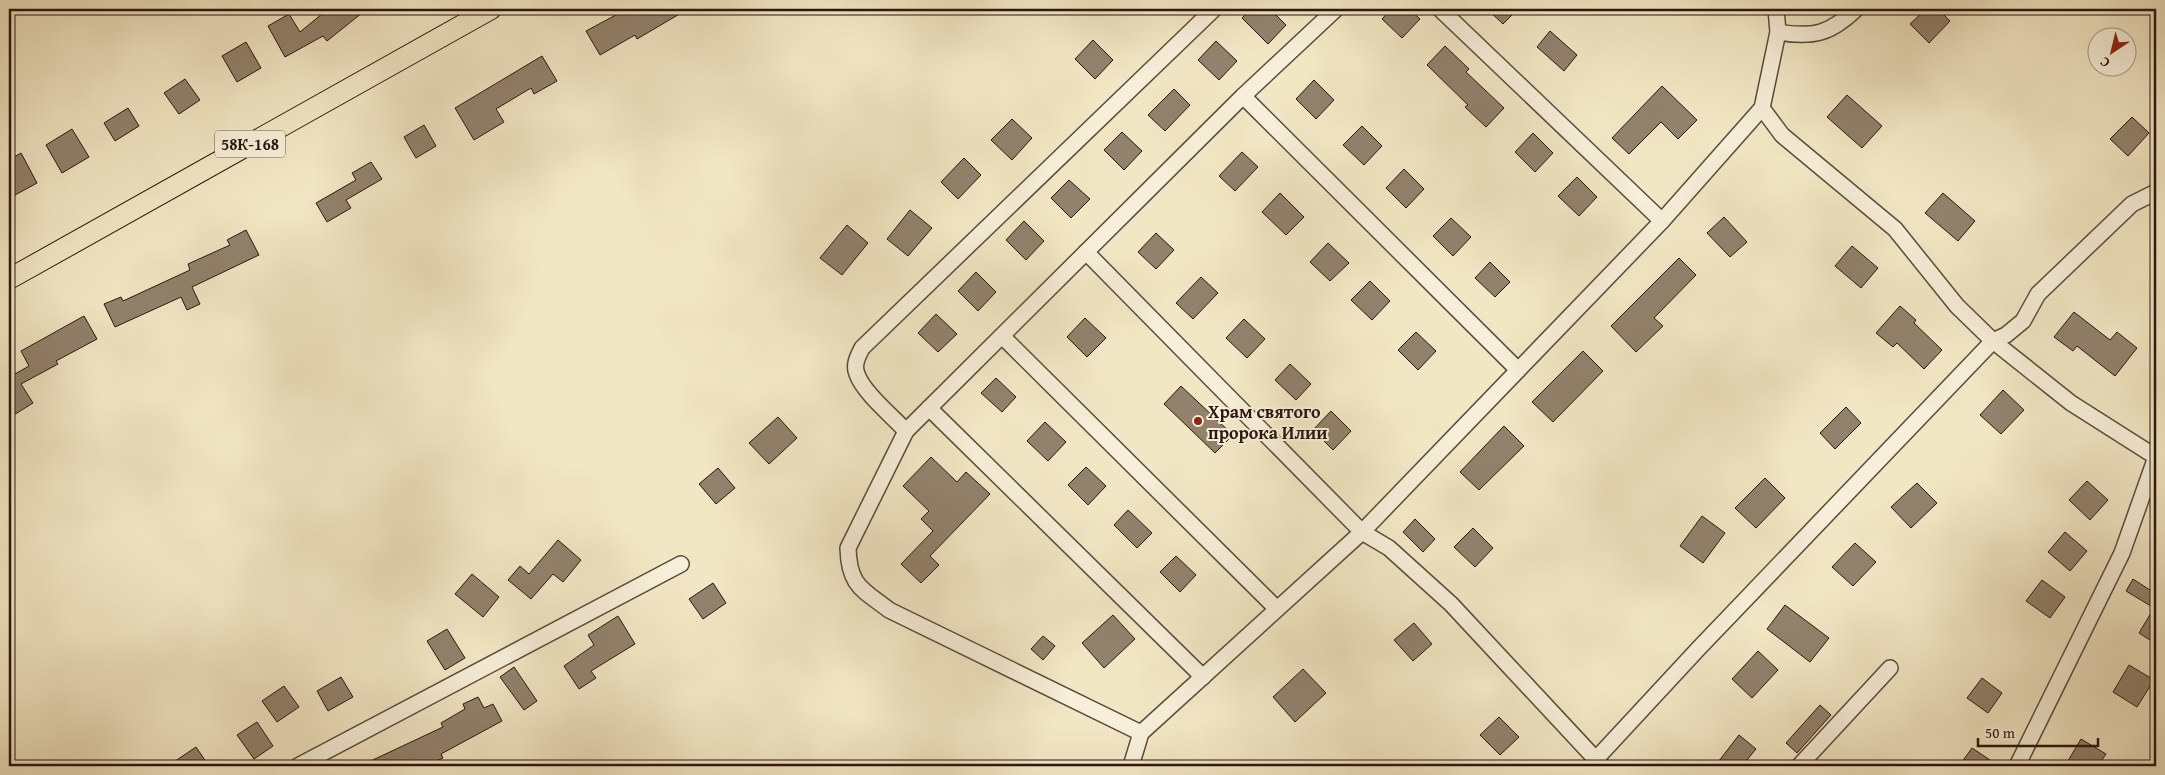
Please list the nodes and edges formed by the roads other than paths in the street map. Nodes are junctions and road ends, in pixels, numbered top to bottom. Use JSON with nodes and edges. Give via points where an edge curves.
{"nodes":[{"id":1,"x":491,"y":9,"type":"edge"},
{"id":2,"x":1214,"y":9,"type":"edge"},
{"id":3,"x":1336,"y":9,"type":"edge"},
{"id":4,"x":1440,"y":9,"type":"edge"},
{"id":5,"x":1776,"y":9,"type":"edge"},
{"id":6,"x":1856,"y":9,"type":"edge"},
{"id":7,"x":1778,"y":32,"type":"junction"},
{"id":8,"x":1243,"y":96,"type":"junction"},
{"id":9,"x":1762,"y":108,"type":"junction"},
{"id":10,"x":2156,"y":192,"type":"edge"},
{"id":11,"x":1662,"y":220,"type":"junction"},
{"id":12,"x":1086,"y":252,"type":"junction"},
{"id":13,"x":9,"y":279,"type":"edge"},
{"id":14,"x":1002,"y":336,"type":"junction"},
{"id":15,"x":1993,"y":341,"type":"junction"},
{"id":16,"x":1518,"y":370,"type":"junction"},
{"id":17,"x":929,"y":408,"type":"junction"},
{"id":18,"x":906,"y":431,"type":"junction"},
{"id":19,"x":2156,"y":457,"type":"edge"},
{"id":20,"x":1362,"y":532,"type":"junction"},
{"id":21,"x":681,"y":564,"type":"dead end"},
{"id":22,"x":1278,"y":609,"type":"junction"},
{"id":23,"x":1890,"y":668,"type":"dead end"},
{"id":24,"x":1203,"y":677,"type":"junction"},
{"id":25,"x":1141,"y":733,"type":"junction"},
{"id":26,"x":1599,"y":763,"type":"edge"},
{"id":27,"x":298,"y":766,"type":"edge"},
{"id":28,"x":1130,"y":766,"type":"edge"},
{"id":29,"x":1799,"y":766,"type":"edge"},
{"id":30,"x":2017,"y":766,"type":"edge"}],
"edges":[{"from":1,"to":13,"type":"main road","number":"58К-168"},
{"from":2,"to":18,"type":"street","via":[[862,348],[856,362],[856,374]]},
{"from":3,"to":8,"type":"street"},
{"from":4,"to":11,"type":"street"},
{"from":5,"to":7,"type":"street"},
{"from":6,"to":7,"type":"street","via":[[1822,33],[1803,36]]},
{"from":7,"to":9,"type":"street"},
{"from":8,"to":12,"type":"street"},
{"from":8,"to":16,"type":"street"},
{"from":9,"to":11,"type":"street"},
{"from":9,"to":15,"type":"street","via":[[1782,135],[1895,229],[1958,306]]},
{"from":10,"to":15,"type":"street","via":[[2132,204],[2038,294],[2024,321]]},
{"from":11,"to":16,"type":"street"},
{"from":12,"to":14,"type":"street"},
{"from":12,"to":20,"type":"street"},
{"from":14,"to":17,"type":"street"},
{"from":14,"to":22,"type":"street"},
{"from":15,"to":19,"type":"street","via":[[2071,403]]},
{"from":15,"to":26,"type":"street","via":[[1698,648]]},
{"from":16,"to":20,"type":"street"},
{"from":17,"to":18,"type":"street"},
{"from":17,"to":24,"type":"street"},
{"from":18,"to":25,"type":"street","via":[[848,548],[848,566],[857,586],[889,610]]},
{"from":19,"to":30,"type":"street","via":[[2122,553]]},
{"from":20,"to":22,"type":"street"},
{"from":20,"to":26,"type":"street","via":[[1389,548],[1452,604]]},
{"from":21,"to":27,"type":"street"},
{"from":22,"to":24,"type":"street"},
{"from":23,"to":29,"type":"street"},
{"from":24,"to":25,"type":"street"},
{"from":25,"to":28,"type":"street"}]}
